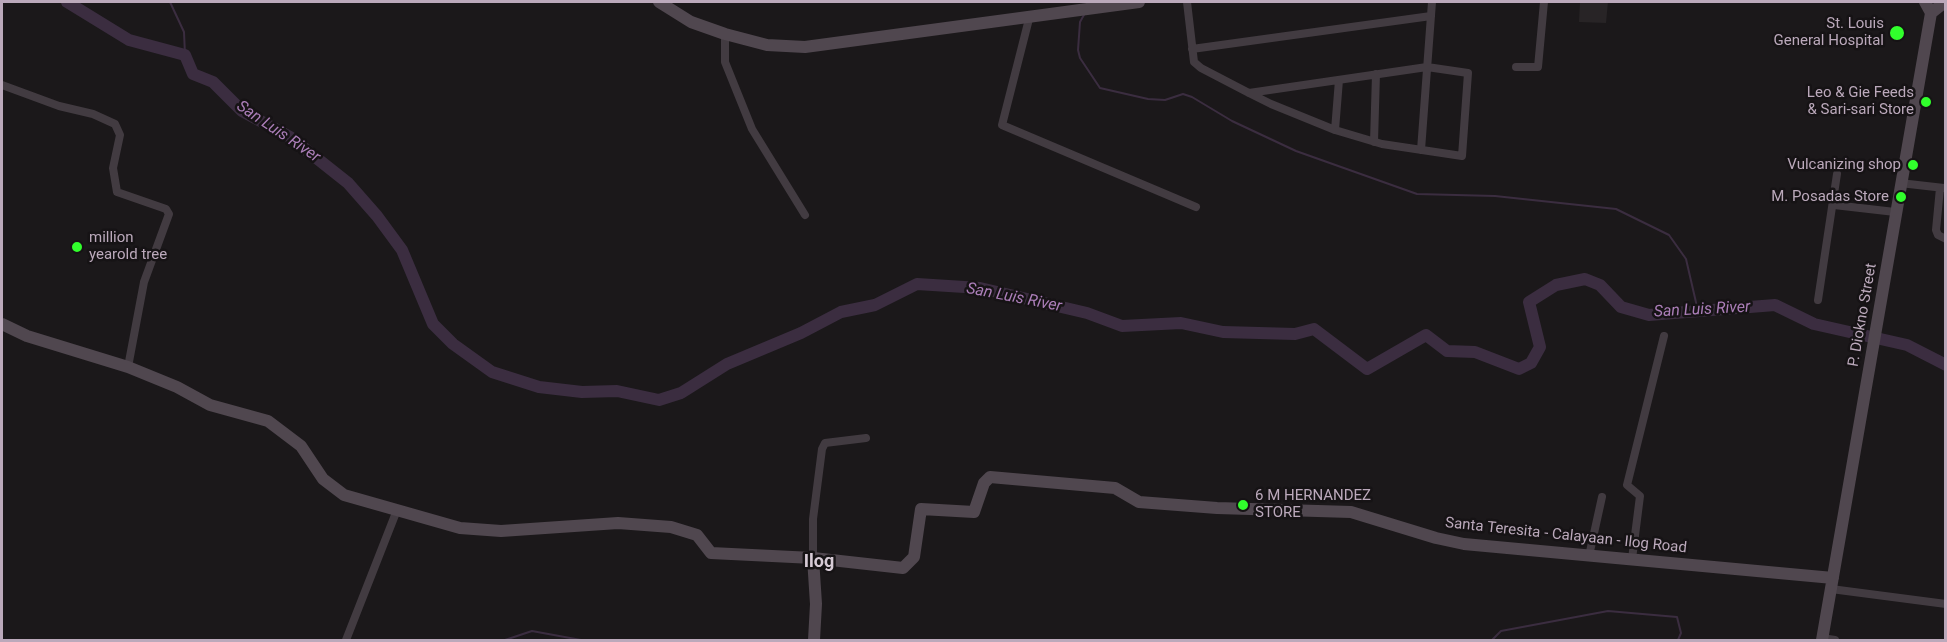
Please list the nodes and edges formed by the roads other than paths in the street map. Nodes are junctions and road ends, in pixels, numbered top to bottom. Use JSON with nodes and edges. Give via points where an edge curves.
{"nodes":[{"id":1,"x":659,"y":2,"type":"edge"},
{"id":2,"x":1126,"y":2,"type":"edge"},
{"id":3,"x":1140,"y":2,"type":"edge"},
{"id":4,"x":1187,"y":2,"type":"edge"},
{"id":5,"x":1432,"y":2,"type":"edge"},
{"id":6,"x":1544,"y":2,"type":"edge"},
{"id":7,"x":1945,"y":2,"type":"edge"},
{"id":8,"x":1928,"y":7,"type":"edge"},
{"id":9,"x":1030,"y":15,"type":"junction"},
{"id":10,"x":1431,"y":16,"type":"junction"},
{"id":11,"x":724,"y":34,"type":"junction"},
{"id":12,"x":1192,"y":49,"type":"junction"},
{"id":13,"x":1427,"y":67,"type":"junction"},
{"id":14,"x":1516,"y":67,"type":"dead end"},
{"id":15,"x":1376,"y":74,"type":"junction"},
{"id":16,"x":1339,"y":80,"type":"junction"},
{"id":17,"x":2,"y":85,"type":"edge"},
{"id":18,"x":1269,"y":90,"type":"junction"},
{"id":19,"x":1249,"y":93,"type":"junction"},
{"id":20,"x":1271,"y":104,"type":"junction"},
{"id":21,"x":1335,"y":130,"type":"junction"},
{"id":22,"x":1374,"y":142,"type":"junction"},
{"id":23,"x":1421,"y":150,"type":"junction"},
{"id":24,"x":1838,"y":174,"type":"dead end"},
{"id":25,"x":1900,"y":183,"type":"junction"},
{"id":26,"x":1943,"y":188,"type":"edge"},
{"id":27,"x":1834,"y":205,"type":"junction"},
{"id":28,"x":1196,"y":207,"type":"dead end"},
{"id":29,"x":1895,"y":212,"type":"junction"},
{"id":30,"x":805,"y":215,"type":"dead end"},
{"id":31,"x":1946,"y":239,"type":"edge"},
{"id":32,"x":1818,"y":300,"type":"dead end"},
{"id":33,"x":2,"y":324,"type":"edge"},
{"id":34,"x":1664,"y":336,"type":"dead end"},
{"id":35,"x":128,"y":367,"type":"junction"},
{"id":36,"x":866,"y":438,"type":"dead end"},
{"id":37,"x":1602,"y":496,"type":"dead end"},
{"id":38,"x":397,"y":510,"type":"junction"},
{"id":39,"x":1589,"y":556,"type":"junction"},
{"id":40,"x":813,"y":558,"type":"junction"},
{"id":41,"x":1632,"y":559,"type":"junction"},
{"id":42,"x":1832,"y":583,"type":"junction"},
{"id":43,"x":1946,"y":604,"type":"edge"},
{"id":44,"x":346,"y":640,"type":"edge"},
{"id":45,"x":814,"y":640,"type":"edge"},
{"id":46,"x":1826,"y":640,"type":"edge"}],
"edges":[{"from":1,"to":11,"type":"street","via":[[691,22]]},
{"from":2,"to":3,"type":"street"},
{"from":2,"to":9,"type":"street"},
{"from":4,"to":12,"type":"street"},
{"from":5,"to":10,"type":"street"},
{"from":6,"to":14,"type":"street","via":[[1538,67]]},
{"from":7,"to":8,"type":"street","name":"P. Diokno Street"},
{"from":8,"to":25,"type":"street","name":"P. Diokno Street"},
{"from":9,"to":11,"type":"street","via":[[806,47],[766,45]]},
{"from":9,"to":28,"type":"street","via":[[1002,124]]},
{"from":10,"to":12,"type":"street"},
{"from":10,"to":13,"type":"street"},
{"from":11,"to":30,"type":"street","via":[[725,62],[752,129]]},
{"from":12,"to":19,"type":"street","via":[[1194,62]]},
{"from":13,"to":15,"type":"street"},
{"from":13,"to":23,"type":"street"},
{"from":13,"to":23,"type":"street","via":[[1468,73],[1462,156]]},
{"from":15,"to":16,"type":"street"},
{"from":15,"to":22,"type":"street"},
{"from":16,"to":18,"type":"street"},
{"from":16,"to":21,"type":"street"},
{"from":17,"to":35,"type":"street","via":[[116,124],[120,135],[113,168],[117,192],[166,209],[169,214],[144,282]]},
{"from":18,"to":19,"type":"street"},
{"from":18,"to":20,"type":"street"},
{"from":19,"to":20,"type":"street"},
{"from":20,"to":21,"type":"street"},
{"from":21,"to":22,"type":"street"},
{"from":22,"to":23,"type":"street"},
{"from":24,"to":27,"type":"street"},
{"from":25,"to":26,"type":"street"},
{"from":25,"to":29,"type":"street","name":"P. Diokno Street"},
{"from":26,"to":31,"type":"street","via":[[1936,230]]},
{"from":27,"to":29,"type":"street"},
{"from":27,"to":32,"type":"street"},
{"from":29,"to":42,"type":"street","name":"P. Diokno Street"},
{"from":33,"to":35,"type":"street","name":"Santa Teresita - Calayaan - Ilog Road","via":[[27,336]]},
{"from":34,"to":41,"type":"street","via":[[1627,485],[1640,496]]},
{"from":35,"to":38,"type":"street","name":"Santa Teresita - Calayaan - Ilog Road","via":[[210,405],[268,421],[301,446],[333,489]]},
{"from":36,"to":40,"type":"street","via":[[825,443],[822,449],[813,519]]},
{"from":37,"to":39,"type":"street"},
{"from":38,"to":40,"type":"street","name":"Santa Teresita - Calayaan - Ilog Road","via":[[460,528],[501,531],[618,523],[671,527],[697,535],[711,553]]},
{"from":38,"to":44,"type":"street"},
{"from":39,"to":40,"type":"street","name":"Santa Teresita - Calayaan - Ilog Road","via":[[1450,542],[1351,512],[1139,502],[1114,488],[990,477],[974,512],[921,509],[914,557],[903,568]]},
{"from":39,"to":41,"type":"street","name":"Santa Teresita - Calayaan - Ilog Road"},
{"from":40,"to":45,"type":"street"},
{"from":41,"to":42,"type":"street","name":"Santa Teresita - Calayaan - Ilog Road"},
{"from":42,"to":43,"type":"street"},
{"from":42,"to":46,"type":"street","name":"P. Diokno Street"}]}
